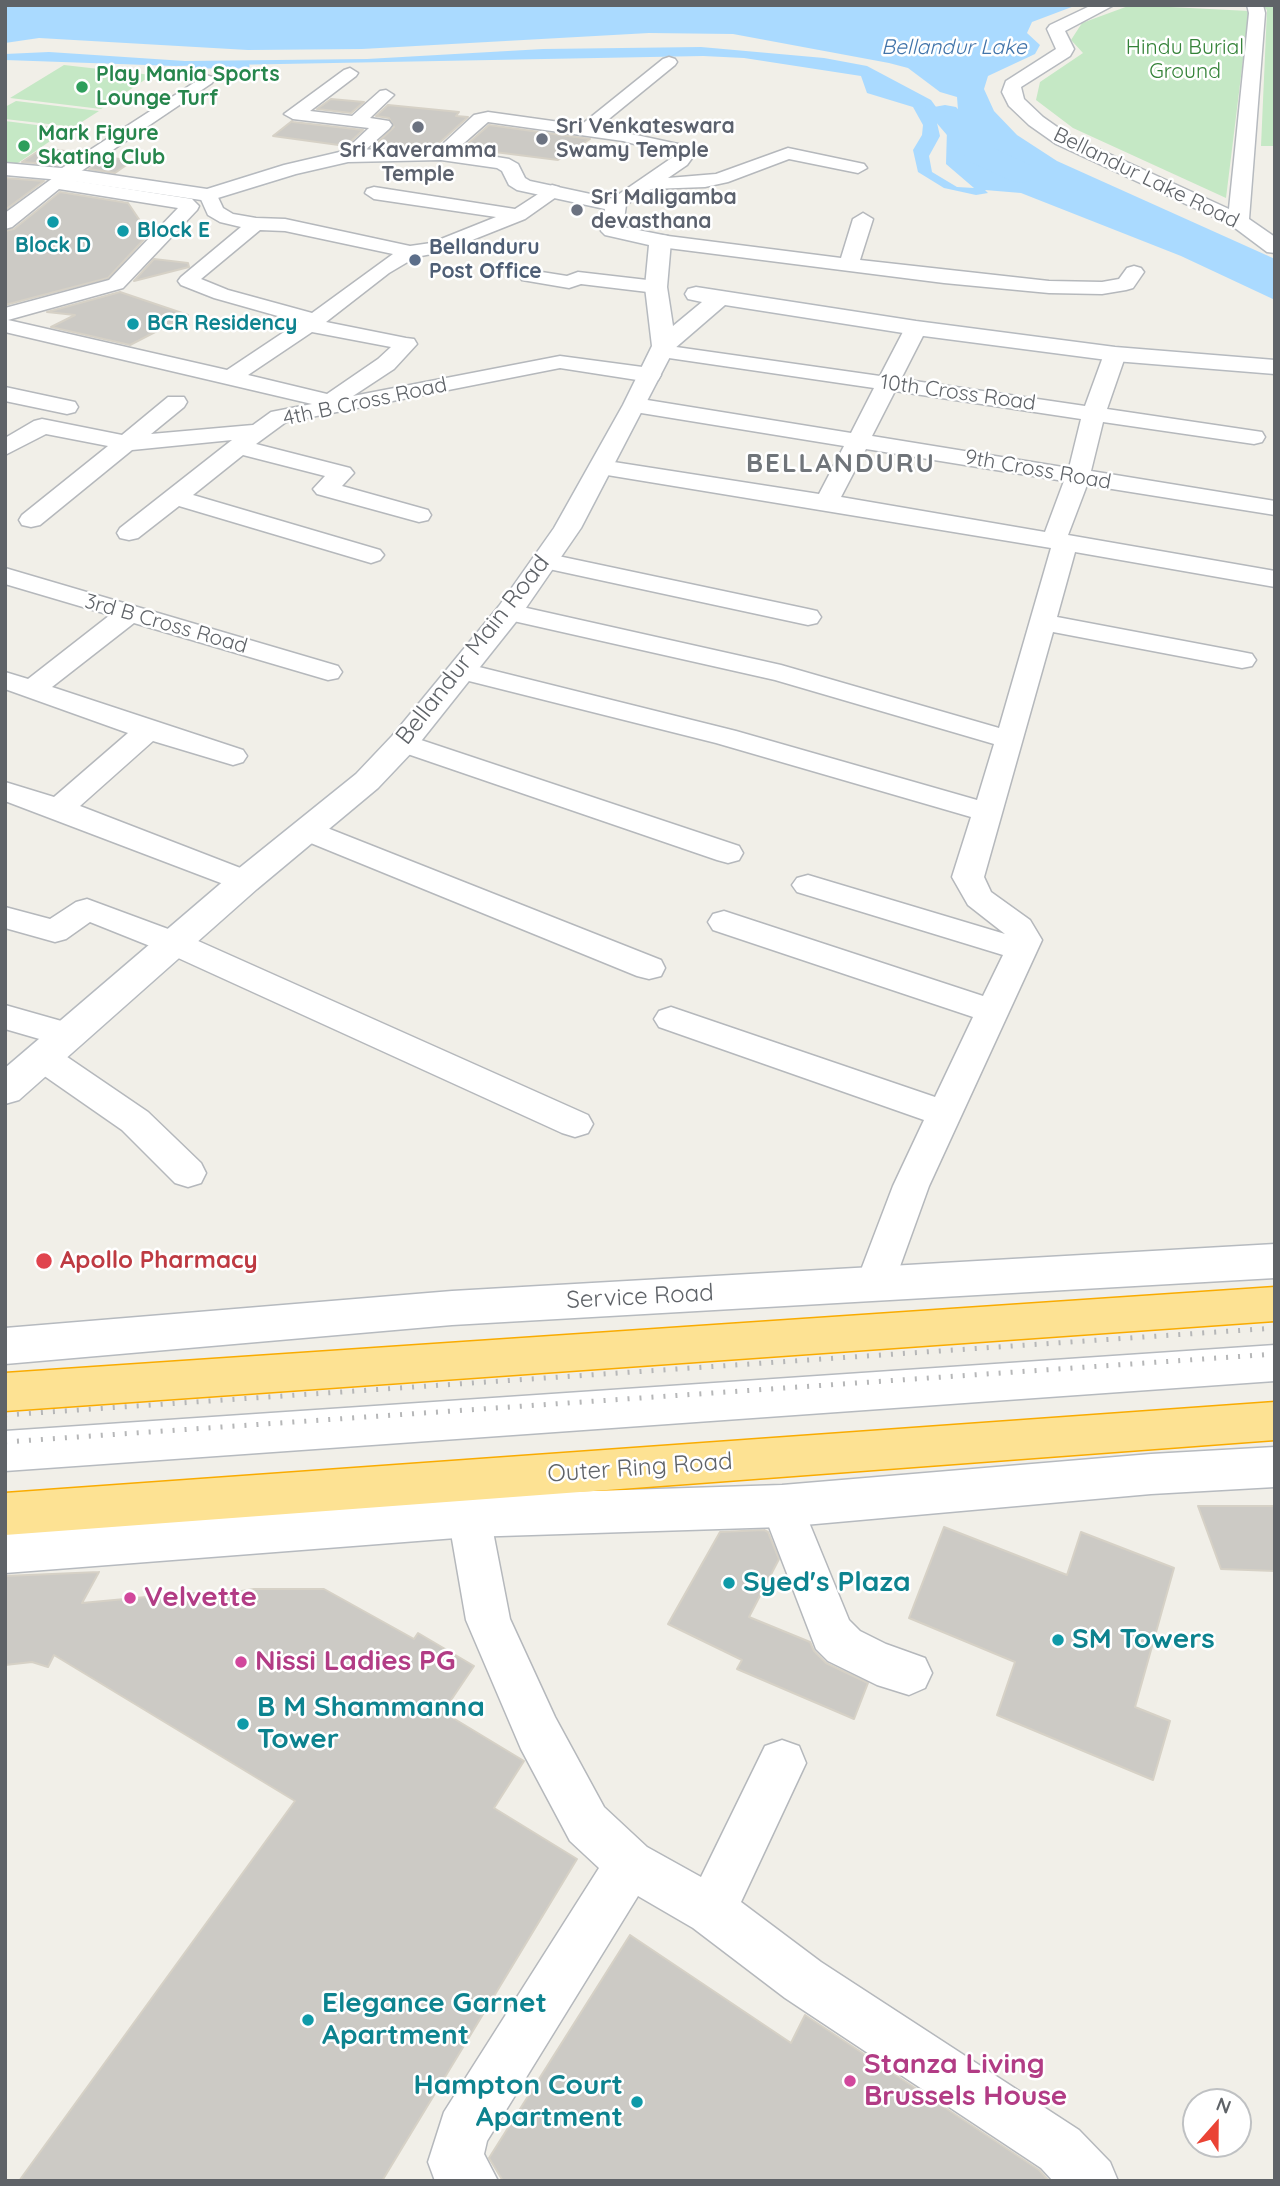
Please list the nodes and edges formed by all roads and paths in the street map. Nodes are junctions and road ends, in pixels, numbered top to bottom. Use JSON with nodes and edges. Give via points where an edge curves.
{"nodes":[{"id":1,"x":1106,"y":5,"type":"edge"},
{"id":2,"x":1255,"y":5,"type":"edge"},
{"id":3,"x":669,"y":62,"type":"dead end"},
{"id":4,"x":350,"y":73,"type":"dead end"},
{"id":5,"x":206,"y":80,"type":"dead end"},
{"id":6,"x":386,"y":95,"type":"dead end"},
{"id":7,"x":357,"y":121,"type":"junction"},
{"id":8,"x":585,"y":130,"type":"junction"},
{"id":9,"x":441,"y":154,"type":"junction"},
{"id":10,"x":348,"y":156,"type":"junction"},
{"id":11,"x":858,"y":167,"type":"dead end"},
{"id":12,"x":5,"y":169,"type":"edge"},
{"id":13,"x":5,"y":174,"type":"edge"},
{"id":14,"x":66,"y":177,"type":"junction"},
{"id":15,"x":647,"y":184,"type":"junction"},
{"id":16,"x":552,"y":191,"type":"junction"},
{"id":17,"x":374,"y":193,"type":"dead end"},
{"id":18,"x":208,"y":195,"type":"junction"},
{"id":19,"x":616,"y":205,"type":"junction"},
{"id":20,"x":518,"y":215,"type":"junction"},
{"id":21,"x":863,"y":219,"type":"dead end"},
{"id":22,"x":1238,"y":221,"type":"junction"},
{"id":23,"x":5,"y":223,"type":"edge"},
{"id":24,"x":256,"y":224,"type":"junction"},
{"id":25,"x":660,"y":242,"type":"junction"},
{"id":26,"x":1275,"y":247,"type":"edge"},
{"id":27,"x":410,"y":252,"type":"junction"},
{"id":28,"x":849,"y":263,"type":"junction"},
{"id":29,"x":1133,"y":272,"type":"dead end"},
{"id":30,"x":528,"y":276,"type":"dead end"},
{"id":31,"x":656,"y":287,"type":"junction"},
{"id":32,"x":720,"y":298,"type":"junction"},
{"id":33,"x":5,"y":315,"type":"edge"},
{"id":34,"x":313,"y":323,"type":"junction"},
{"id":35,"x":5,"y":326,"type":"edge"},
{"id":36,"x":916,"y":328,"type":"junction"},
{"id":37,"x":1115,"y":354,"type":"junction"},
{"id":38,"x":658,"y":357,"type":"junction"},
{"id":39,"x":1275,"y":367,"type":"edge"},
{"id":40,"x":230,"y":378,"type":"junction"},
{"id":41,"x":886,"y":383,"type":"junction"},
{"id":42,"x":5,"y":394,"type":"edge"},
{"id":43,"x":176,"y":402,"type":"dead end"},
{"id":44,"x":332,"y":404,"type":"junction"},
{"id":45,"x":635,"y":405,"type":"junction"},
{"id":46,"x":1094,"y":413,"type":"junction"},
{"id":47,"x":42,"y":426,"type":"junction"},
{"id":48,"x":259,"y":431,"type":"junction"},
{"id":49,"x":1254,"y":437,"type":"dead end"},
{"id":50,"x":860,"y":440,"type":"junction"},
{"id":51,"x":129,"y":443,"type":"junction"},
{"id":52,"x":9,"y":445,"type":"edge"},
{"id":53,"x":239,"y":447,"type":"junction"},
{"id":54,"x":601,"y":467,"type":"junction"},
{"id":55,"x":1078,"y":477,"type":"junction"},
{"id":56,"x":175,"y":497,"type":"junction"},
{"id":57,"x":827,"y":502,"type":"junction"},
{"id":58,"x":1275,"y":508,"type":"edge"},
{"id":59,"x":419,"y":515,"type":"dead end"},
{"id":60,"x":31,"y":520,"type":"dead end"},
{"id":61,"x":129,"y":533,"type":"dead end"},
{"id":62,"x":1059,"y":541,"type":"junction"},
{"id":63,"x":371,"y":555,"type":"dead end"},
{"id":64,"x":544,"y":561,"type":"junction"},
{"id":65,"x":5,"y":576,"type":"edge"},
{"id":66,"x":1275,"y":579,"type":"edge"},
{"id":67,"x":509,"y":612,"type":"junction"},
{"id":68,"x":128,"y":614,"type":"junction"},
{"id":69,"x":808,"y":617,"type":"dead end"},
{"id":70,"x":1041,"y":622,"type":"junction"},
{"id":71,"x":1242,"y":660,"type":"dead end"},
{"id":72,"x":328,"y":671,"type":"dead end"},
{"id":73,"x":463,"y":671,"type":"junction"},
{"id":74,"x":18,"y":685,"type":"edge"},
{"id":75,"x":148,"y":730,"type":"junction"},
{"id":76,"x":1010,"y":740,"type":"junction"},
{"id":77,"x":402,"y":743,"type":"junction"},
{"id":78,"x":233,"y":756,"type":"dead end"},
{"id":79,"x":5,"y":791,"type":"edge"},
{"id":80,"x":59,"y":809,"type":"junction"},
{"id":81,"x":987,"y":812,"type":"junction"},
{"id":82,"x":307,"y":830,"type":"junction"},
{"id":83,"x":728,"y":853,"type":"dead end"},
{"id":84,"x":246,"y":881,"type":"junction"},
{"id":85,"x":808,"y":885,"type":"dead end"},
{"id":86,"x":5,"y":917,"type":"edge"},
{"id":87,"x":724,"y":922,"type":"dead end"},
{"id":88,"x":176,"y":944,"type":"junction"},
{"id":89,"x":1022,"y":950,"type":"junction"},
{"id":90,"x":649,"y":968,"type":"dead end"},
{"id":91,"x":993,"y":1011,"type":"junction"},
{"id":92,"x":5,"y":1017,"type":"edge"},
{"id":93,"x":671,"y":1019,"type":"dead end"},
{"id":94,"x":55,"y":1046,"type":"junction"},
{"id":95,"x":5,"y":1090,"type":"edge"},
{"id":96,"x":945,"y":1114,"type":"junction"},
{"id":97,"x":575,"y":1124,"type":"dead end"},
{"id":98,"x":188,"y":1173,"type":"dead end"},
{"id":99,"x":1275,"y":1261,"type":"edge"},
{"id":100,"x":875,"y":1283,"type":"junction"},
{"id":101,"x":1275,"y":1304,"type":"edge"},
{"id":102,"x":23,"y":1344,"type":"edge"},
{"id":103,"x":1275,"y":1363,"type":"edge"},
{"id":104,"x":5,"y":1378,"type":"edge"},
{"id":105,"x":5,"y":1392,"type":"edge"},
{"id":106,"x":1275,"y":1421,"type":"edge"},
{"id":107,"x":5,"y":1451,"type":"edge"},
{"id":108,"x":1275,"y":1467,"type":"edge"},
{"id":109,"x":782,"y":1506,"type":"junction"},
{"id":110,"x":5,"y":1514,"type":"edge"},
{"id":111,"x":469,"y":1516,"type":"junction"},
{"id":112,"x":5,"y":1551,"type":"edge"},
{"id":113,"x":909,"y":1674,"type":"dead end"},
{"id":114,"x":782,"y":1763,"type":"dead end"},
{"id":115,"x":630,"y":1864,"type":"junction"},
{"id":116,"x":711,"y":1910,"type":"junction"},
{"id":117,"x":471,"y":2181,"type":"edge"},
{"id":118,"x":1091,"y":2181,"type":"edge"}],
"edges":[{"from":1,"to":22,"type":"street","name":"Bellandur Lake Road","via":[[1056,29],[1065,49],[1061,56],[1012,85],[1016,102],[1063,140]]},
{"from":2,"to":22,"type":"street"},
{"from":3,"to":8,"type":"street"},
{"from":4,"to":7,"type":"street","via":[[294,114]]},
{"from":5,"to":14,"type":"street"},
{"from":6,"to":7,"type":"street"},
{"from":7,"to":10,"type":"street","via":[[383,125]]},
{"from":8,"to":9,"type":"street","via":[[488,117]]},
{"from":8,"to":15,"type":"street","via":[[686,153]]},
{"from":9,"to":10,"type":"street"},
{"from":9,"to":16,"type":"street","via":[[502,163],[524,186]]},
{"from":10,"to":18,"type":"street"},
{"from":11,"to":15,"type":"street","via":[[788,153],[705,182]]},
{"from":12,"to":14,"type":"street"},
{"from":13,"to":14,"type":"street"},
{"from":14,"to":18,"type":"street"},
{"from":14,"to":23,"type":"street"},
{"from":14,"to":33,"type":"street","via":[[66,185],[190,206],[116,284]]},
{"from":15,"to":19,"type":"street"},
{"from":16,"to":19,"type":"street"},
{"from":16,"to":20,"type":"street"},
{"from":17,"to":20,"type":"street"},
{"from":18,"to":24,"type":"street","via":[[215,211]]},
{"from":19,"to":25,"type":"street","via":[[612,231]]},
{"from":20,"to":27,"type":"street","via":[[435,248]]},
{"from":21,"to":28,"type":"street"},
{"from":22,"to":26,"type":"street","name":"Bellandur Lake Road"},
{"from":24,"to":27,"type":"street","via":[[285,225]]},
{"from":24,"to":34,"type":"street","via":[[188,281]]},
{"from":25,"to":28,"type":"street"},
{"from":25,"to":31,"type":"street"},
{"from":27,"to":34,"type":"street","via":[[353,289]]},
{"from":28,"to":29,"type":"street","via":[[1049,287],[1126,284]]},
{"from":30,"to":31,"type":"street"},
{"from":31,"to":32,"type":"street"},
{"from":31,"to":38,"type":"street"},
{"from":32,"to":36,"type":"street"},
{"from":32,"to":38,"type":"street","name":"Bellandur Main Road"},
{"from":34,"to":40,"type":"street"},
{"from":34,"to":44,"type":"street","via":[[406,344]]},
{"from":35,"to":40,"type":"street"},
{"from":36,"to":37,"type":"street"},
{"from":36,"to":41,"type":"street"},
{"from":37,"to":39,"type":"street"},
{"from":37,"to":46,"type":"street"},
{"from":38,"to":41,"type":"street","name":"10th Cross Road"},
{"from":38,"to":44,"type":"street","name":"4th B Cross Road","via":[[559,362]]},
{"from":38,"to":45,"type":"street","name":"Bellandur Main Road"},
{"from":40,"to":44,"type":"street"},
{"from":41,"to":46,"type":"street","name":"10th Cross Road"},
{"from":41,"to":50,"type":"street"},
{"from":42,"to":47,"type":"street","via":[[67,407]]},
{"from":43,"to":51,"type":"street"},
{"from":44,"to":48,"type":"street","name":"4th B Cross Road","via":[[279,417]]},
{"from":45,"to":50,"type":"street","name":"9th Cross Road"},
{"from":45,"to":54,"type":"street","name":"Bellandur Main Road"},
{"from":46,"to":49,"type":"street","name":"10th Cross Road"},
{"from":46,"to":55,"type":"street"},
{"from":47,"to":51,"type":"street","name":"4th B Cross Road"},
{"from":47,"to":52,"type":"street"},
{"from":48,"to":51,"type":"street","name":"4th B Cross Road"},
{"from":48,"to":53,"type":"street"},
{"from":50,"to":55,"type":"street","name":"9th Cross Road"},
{"from":50,"to":57,"type":"street"},
{"from":51,"to":60,"type":"street"},
{"from":53,"to":56,"type":"street"},
{"from":53,"to":59,"type":"street","via":[[342,473],[325,489]]},
{"from":54,"to":57,"type":"street"},
{"from":54,"to":64,"type":"street","name":"Bellandur Main Road"},
{"from":55,"to":58,"type":"street","name":"9th Cross Road"},
{"from":55,"to":62,"type":"street"},
{"from":56,"to":61,"type":"street"},
{"from":56,"to":63,"type":"street"},
{"from":57,"to":62,"type":"street"},
{"from":62,"to":66,"type":"street"},
{"from":62,"to":70,"type":"street"},
{"from":64,"to":67,"type":"street","name":"Bellandur Main Road"},
{"from":64,"to":69,"type":"street"},
{"from":65,"to":68,"type":"street","name":"3rd B Cross Road"},
{"from":67,"to":73,"type":"street","name":"Bellandur Main Road"},
{"from":67,"to":76,"type":"street","via":[[781,673]]},
{"from":68,"to":72,"type":"street","name":"3rd B Cross Road"},
{"from":68,"to":74,"type":"street"},
{"from":70,"to":71,"type":"street"},
{"from":70,"to":76,"type":"street"},
{"from":73,"to":77,"type":"street","name":"Bellandur Main Road"},
{"from":73,"to":81,"type":"street","via":[[726,737]]},
{"from":74,"to":75,"type":"street"},
{"from":75,"to":78,"type":"street"},
{"from":75,"to":80,"type":"street"},
{"from":76,"to":81,"type":"street"},
{"from":77,"to":82,"type":"street","name":"Bellandur Main Road","via":[[367,780]]},
{"from":77,"to":83,"type":"street"},
{"from":79,"to":80,"type":"street"},
{"from":80,"to":84,"type":"street"},
{"from":81,"to":89,"type":"street","via":[[968,877],[979,898],[1019,928],[1026,940]]},
{"from":82,"to":84,"type":"street","name":"Bellandur Main Road"},
{"from":82,"to":90,"type":"street"},
{"from":84,"to":88,"type":"street","name":"Bellandur Main Road"},
{"from":85,"to":89,"type":"street"},
{"from":86,"to":88,"type":"street","via":[[55,931],[87,909]]},
{"from":87,"to":91,"type":"street"},
{"from":88,"to":94,"type":"street","name":"Bellandur Main Road"},
{"from":88,"to":97,"type":"street"},
{"from":89,"to":91,"type":"street"},
{"from":91,"to":96,"type":"street"},
{"from":92,"to":94,"type":"street"},
{"from":93,"to":96,"type":"street"},
{"from":94,"to":95,"type":"street","name":"Bellandur Main Road"},
{"from":94,"to":98,"type":"street"},
{"from":96,"to":100,"type":"street","via":[[911,1186]]},
{"from":99,"to":100,"type":"street","name":"Service Road"},
{"from":100,"to":102,"type":"street","name":"Service Road","via":[[452,1308]]},
{"from":101,"to":105,"type":"highway"},
{"from":102,"to":104,"type":"street"},
{"from":103,"to":107,"type":"street"},
{"from":106,"to":110,"type":"highway","name":"Outer Ring Road"},
{"from":108,"to":109,"type":"street"},
{"from":109,"to":111,"type":"street"},
{"from":109,"to":113,"type":"street","via":[[832,1634],[844,1646]]},
{"from":111,"to":112,"type":"street"},
{"from":111,"to":115,"type":"street","via":[[488,1620],[538,1732],[587,1824]]},
{"from":114,"to":116,"type":"street"},
{"from":115,"to":116,"type":"street"},
{"from":115,"to":117,"type":"street","via":[[463,2131],[455,2162]]},
{"from":116,"to":118,"type":"street","via":[[803,1980],[1060,2149]]}]}
